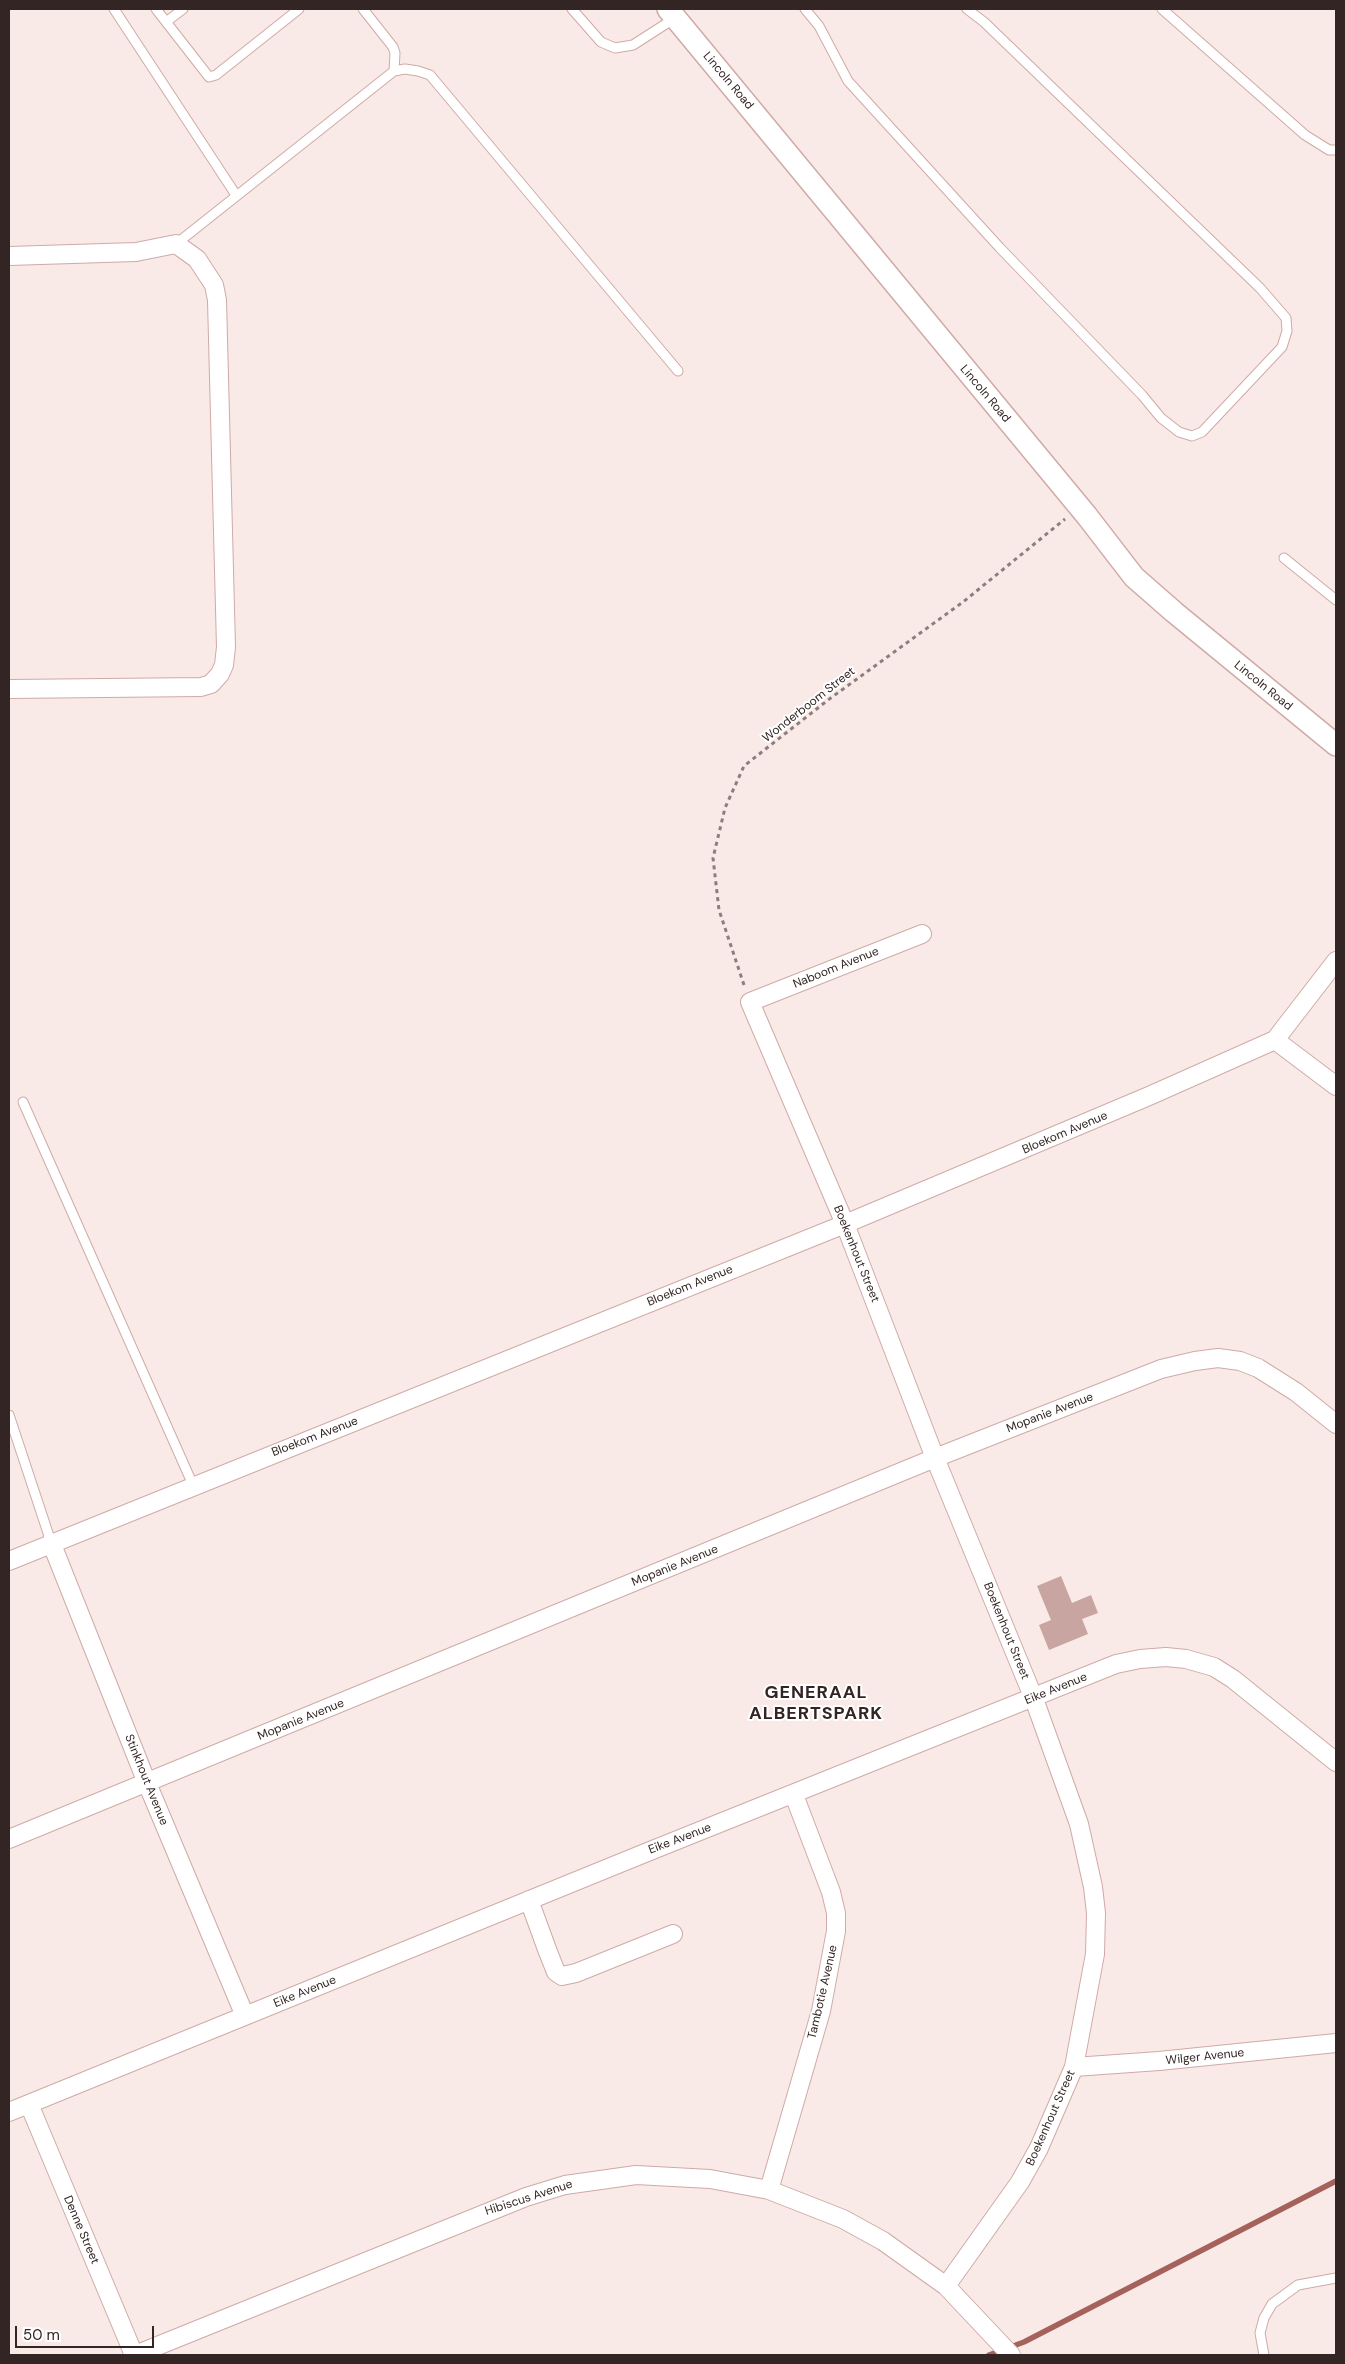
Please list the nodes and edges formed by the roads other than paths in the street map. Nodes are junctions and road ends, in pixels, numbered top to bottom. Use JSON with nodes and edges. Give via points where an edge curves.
{"nodes":[{"id":1,"x":114,"y":9,"type":"edge"},
{"id":2,"x":156,"y":9,"type":"edge"},
{"id":3,"x":183,"y":9,"type":"edge"},
{"id":4,"x":299,"y":9,"type":"edge"},
{"id":5,"x":363,"y":9,"type":"edge"},
{"id":6,"x":572,"y":9,"type":"edge"},
{"id":7,"x":805,"y":9,"type":"edge"},
{"id":8,"x":967,"y":9,"type":"edge"},
{"id":9,"x":1162,"y":9,"type":"edge"},
{"id":10,"x":671,"y":13,"type":"edge"},
{"id":11,"x":166,"y":22,"type":"junction"},
{"id":12,"x":394,"y":71,"type":"junction"},
{"id":13,"x":1336,"y":150,"type":"edge"},
{"id":14,"x":236,"y":195,"type":"junction"},
{"id":15,"x":176,"y":244,"type":"junction"},
{"id":16,"x":9,"y":256,"type":"edge"},
{"id":17,"x":678,"y":371,"type":"dead end"},
{"id":18,"x":1284,"y":558,"type":"dead end"},
{"id":19,"x":1336,"y":600,"type":"edge"},
{"id":20,"x":9,"y":689,"type":"edge"},
{"id":21,"x":1336,"y":745,"type":"edge"},
{"id":22,"x":922,"y":934,"type":"dead end"},
{"id":23,"x":1336,"y":960,"type":"edge"},
{"id":24,"x":750,"y":1002,"type":"joint"},
{"id":25,"x":1275,"y":1040,"type":"junction"},
{"id":26,"x":1336,"y":1086,"type":"edge"},
{"id":27,"x":23,"y":1102,"type":"dead end"},
{"id":28,"x":845,"y":1224,"type":"junction"},
{"id":29,"x":9,"y":1415,"type":"edge"},
{"id":30,"x":1336,"y":1424,"type":"edge"},
{"id":31,"x":935,"y":1458,"type":"junction"},
{"id":32,"x":193,"y":1485,"type":"junction"},
{"id":33,"x":51,"y":1542,"type":"junction"},
{"id":34,"x":9,"y":1561,"type":"edge"},
{"id":35,"x":1034,"y":1699,"type":"junction"},
{"id":36,"x":1336,"y":1762,"type":"edge"},
{"id":37,"x":147,"y":1783,"type":"junction"},
{"id":38,"x":794,"y":1795,"type":"junction"},
{"id":39,"x":9,"y":1839,"type":"edge"},
{"id":40,"x":529,"y":1900,"type":"junction"},
{"id":41,"x":673,"y":1934,"type":"dead end"},
{"id":42,"x":245,"y":2016,"type":"junction"},
{"id":43,"x":1336,"y":2043,"type":"edge"},
{"id":44,"x":1074,"y":2066,"type":"junction"},
{"id":45,"x":29,"y":2104,"type":"junction"},
{"id":46,"x":9,"y":2112,"type":"edge"},
{"id":47,"x":769,"y":2190,"type":"junction"},
{"id":48,"x":1336,"y":2278,"type":"edge"},
{"id":49,"x":946,"y":2286,"type":"junction"},
{"id":50,"x":134,"y":2355,"type":"edge"},
{"id":51,"x":1011,"y":2355,"type":"edge"},
{"id":52,"x":1264,"y":2355,"type":"edge"}],
"edges":[{"from":1,"to":14,"type":"lane"},
{"from":2,"to":11,"type":"lane"},
{"from":3,"to":11,"type":"lane"},
{"from":4,"to":11,"type":"lane","via":[[216,75],[209,77]]},
{"from":5,"to":12,"type":"lane","via":[[393,47]]},
{"from":6,"to":10,"type":"lane","via":[[601,42],[615,48],[633,45]]},
{"from":7,"to":8,"type":"lane","via":[[819,26],[848,81],[1000,248],[1161,418],[1179,432],[1192,436],[1202,432],[1282,347],[1287,331],[1286,318],[1260,288]]},
{"from":9,"to":13,"type":"lane","via":[[1305,135],[1329,150]]},
{"from":10,"to":21,"type":"street","name":"Lincoln Road","via":[[1080,507],[1134,577]]},
{"from":12,"to":14,"type":"lane"},
{"from":12,"to":17,"type":"lane","via":[[405,69],[430,75]]},
{"from":14,"to":15,"type":"lane"},
{"from":15,"to":16,"type":"street","via":[[136,252]]},
{"from":15,"to":20,"type":"street","via":[[197,259],[214,285],[217,300],[224,665],[210,684],[201,687]]},
{"from":18,"to":19,"type":"lane"},
{"from":22,"to":24,"type":"street","name":"Naboom Avenue"},
{"from":23,"to":25,"type":"street","name":"Bloekom Avenue"},
{"from":24,"to":28,"type":"street","name":"Boekenhout Street"},
{"from":25,"to":26,"type":"street"},
{"from":25,"to":28,"type":"street","name":"Bloekom Avenue"},
{"from":27,"to":32,"type":"lane"},
{"from":28,"to":31,"type":"street","name":"Boekenhout Street"},
{"from":28,"to":32,"type":"street","name":"Bloekom Avenue"},
{"from":29,"to":33,"type":"lane"},
{"from":30,"to":31,"type":"street","name":"Mopanie Avenue","via":[[1296,1392],[1258,1368],[1218,1358],[1161,1369]]},
{"from":31,"to":35,"type":"street","name":"Boekenhout Street"},
{"from":31,"to":37,"type":"street","name":"Mopanie Avenue"},
{"from":32,"to":33,"type":"street","name":"Bloekom Avenue"},
{"from":33,"to":34,"type":"street","name":"Bloekom Avenue"},
{"from":33,"to":37,"type":"street","name":"Stinkhout Avenue"},
{"from":35,"to":36,"type":"street","name":"Eike Avenue","via":[[1116,1664],[1166,1657],[1186,1659],[1214,1667],[1233,1679]]},
{"from":35,"to":38,"type":"street","name":"Eike Avenue"},
{"from":35,"to":44,"type":"street","name":"Boekenhout Street","via":[[1079,1824],[1090,1865],[1096,1914],[1095,1954]]},
{"from":37,"to":39,"type":"street","name":"Mopanie Avenue"},
{"from":37,"to":42,"type":"street","name":"Stinkhout Avenue"},
{"from":38,"to":40,"type":"street","name":"Eike Avenue"},
{"from":38,"to":47,"type":"street","name":"Tambotie Avenue","via":[[831,1892],[836,1931],[821,2011]]},
{"from":40,"to":41,"type":"street","via":[[556,1972],[562,1976]]},
{"from":40,"to":42,"type":"street","name":"Eike Avenue"},
{"from":42,"to":45,"type":"street","name":"Eike Avenue"},
{"from":43,"to":44,"type":"street","name":"Wilger Avenue"},
{"from":44,"to":49,"type":"street","name":"Boekenhout Street","via":[[1043,2139],[1020,2182]]},
{"from":45,"to":46,"type":"street","name":"Eike Avenue"},
{"from":45,"to":50,"type":"street","name":"Denne Street"},
{"from":47,"to":49,"type":"street","name":"Hibiscus Avenue","via":[[843,2220],[875,2237]]},
{"from":47,"to":50,"type":"street","name":"Hibiscus Avenue","via":[[710,2179],[636,2175],[565,2184],[451,2225]]},
{"from":48,"to":52,"type":"lane","via":[[1298,2284],[1272,2304],[1260,2332]]},
{"from":49,"to":51,"type":"street","name":"Hibiscus Avenue"}]}
